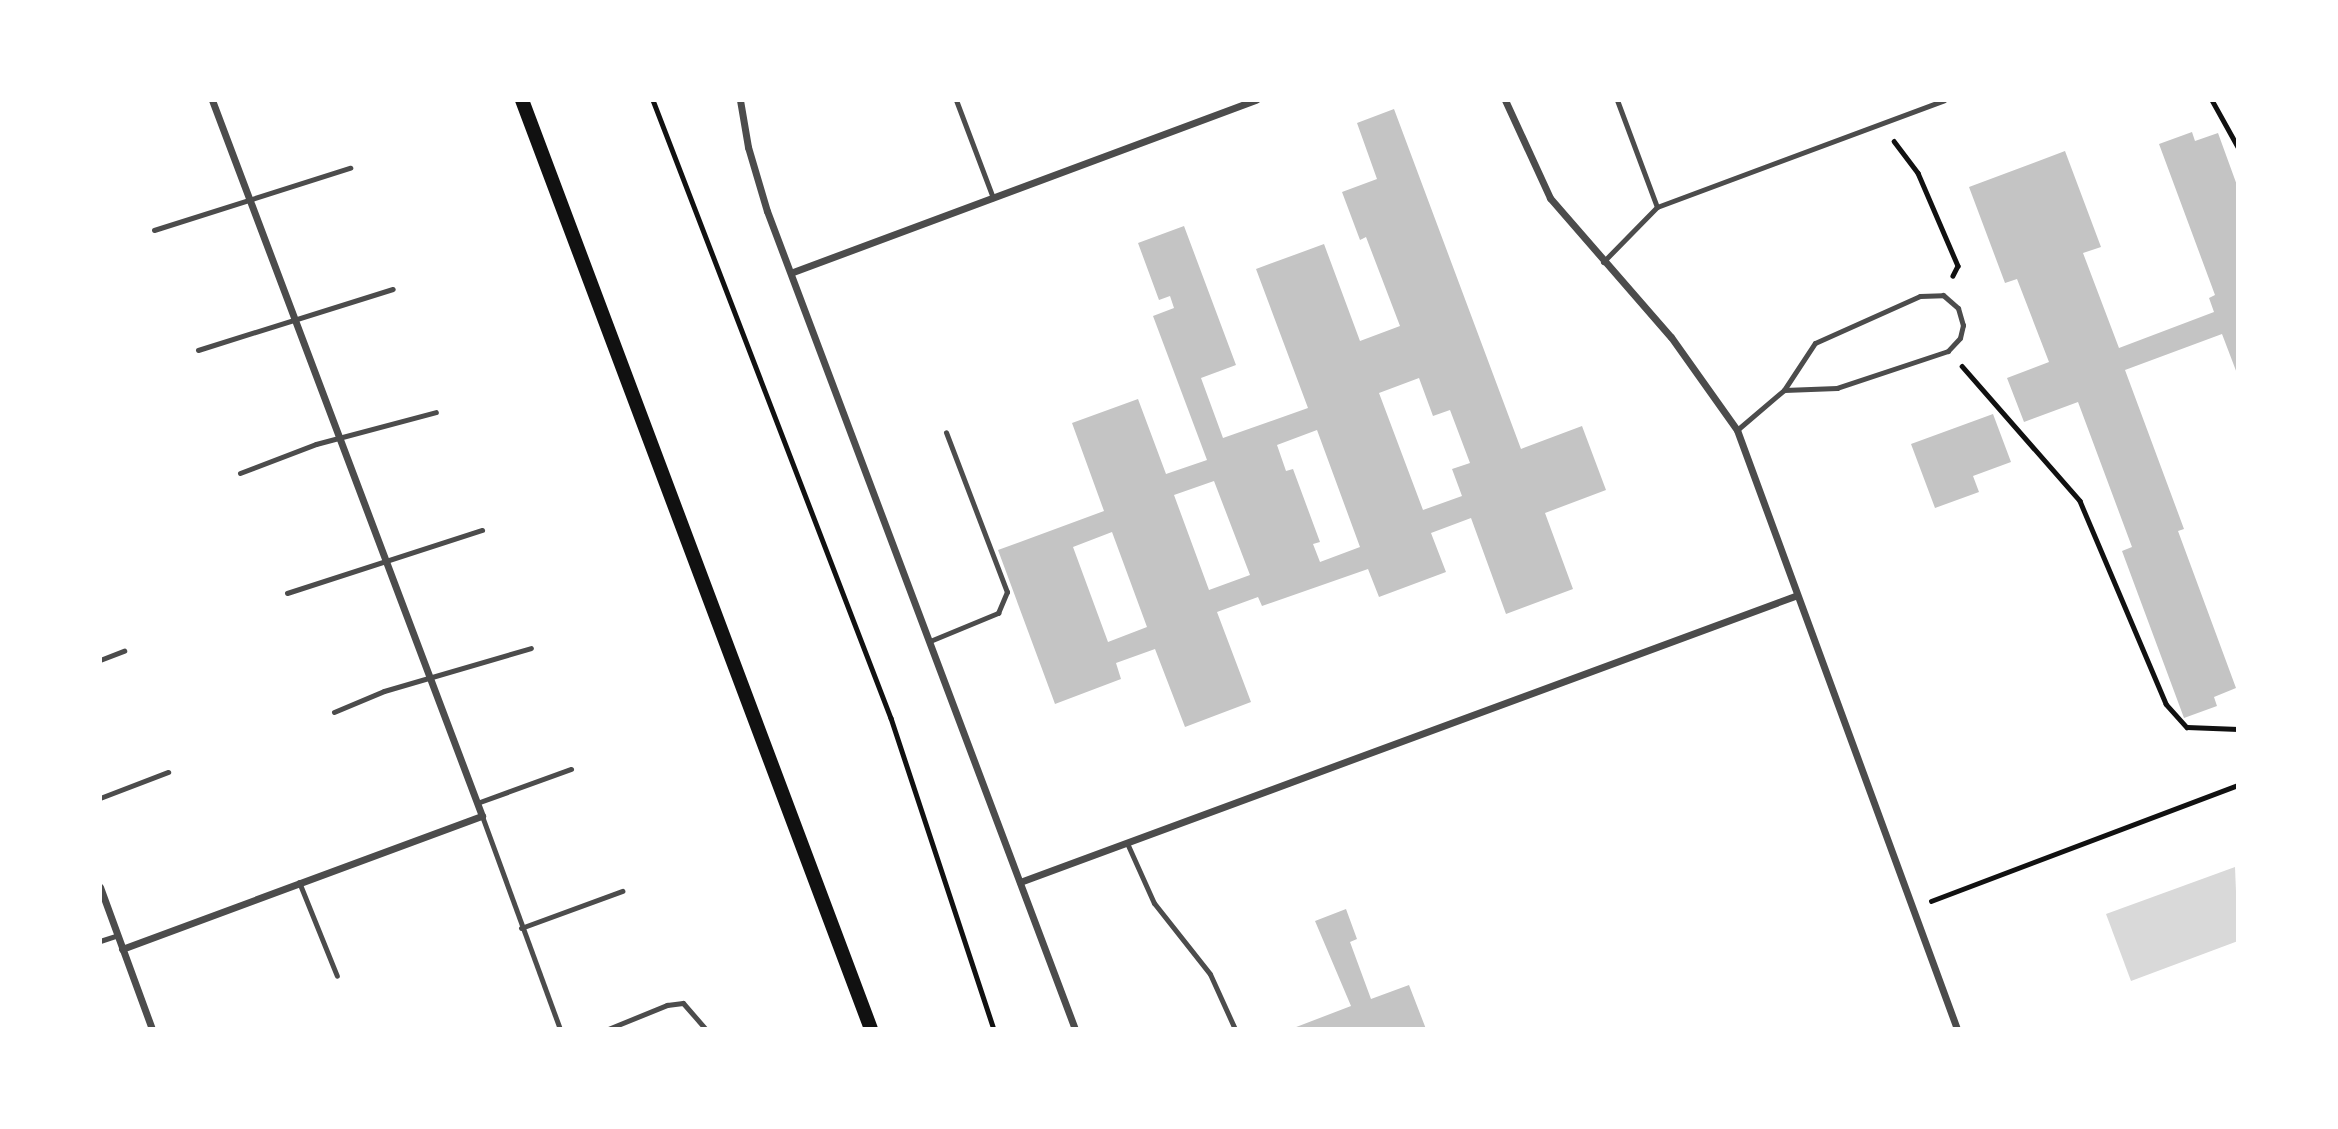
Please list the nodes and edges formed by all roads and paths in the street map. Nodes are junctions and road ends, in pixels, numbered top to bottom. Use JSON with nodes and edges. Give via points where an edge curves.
{"nodes":[{"id":1,"x":212,"y":100,"type":"edge"},
{"id":2,"x":522,"y":100,"type":"edge"},
{"id":3,"x":653,"y":100,"type":"edge"},
{"id":4,"x":740,"y":100,"type":"edge"},
{"id":5,"x":956,"y":100,"type":"edge"},
{"id":6,"x":1256,"y":100,"type":"edge"},
{"id":7,"x":1505,"y":100,"type":"edge"},
{"id":8,"x":1617,"y":100,"type":"edge"},
{"id":9,"x":1944,"y":100,"type":"edge"},
{"id":10,"x":2212,"y":100,"type":"edge"},
{"id":11,"x":1881,"y":123,"type":"junction"},
{"id":12,"x":2238,"y":147,"type":"edge"},
{"id":13,"x":351,"y":168,"type":"dead end"},
{"id":14,"x":993,"y":198,"type":"junction"},
{"id":15,"x":250,"y":201,"type":"junction"},
{"id":16,"x":1657,"y":207,"type":"junction"},
{"id":17,"x":154,"y":230,"type":"dead end"},
{"id":18,"x":1602,"y":262,"type":"junction"},
{"id":19,"x":793,"y":272,"type":"junction"},
{"id":20,"x":393,"y":289,"type":"dead end"},
{"id":21,"x":1943,"y":295,"type":"junction"},
{"id":22,"x":293,"y":320,"type":"junction"},
{"id":23,"x":198,"y":350,"type":"dead end"},
{"id":24,"x":1948,"y":351,"type":"junction"},
{"id":25,"x":1784,"y":390,"type":"junction"},
{"id":26,"x":436,"y":412,"type":"dead end"},
{"id":27,"x":1737,"y":430,"type":"junction"},
{"id":28,"x":946,"y":432,"type":"dead end"},
{"id":29,"x":338,"y":440,"type":"junction"},
{"id":30,"x":240,"y":473,"type":"dead end"},
{"id":31,"x":482,"y":530,"type":"dead end"},
{"id":32,"x":383,"y":559,"type":"junction"},
{"id":33,"x":287,"y":593,"type":"dead end"},
{"id":34,"x":1795,"y":596,"type":"junction"},
{"id":35,"x":930,"y":641,"type":"junction"},
{"id":36,"x":531,"y":648,"type":"dead end"},
{"id":37,"x":124,"y":651,"type":"dead end"},
{"id":38,"x":100,"y":660,"type":"edge"},
{"id":39,"x":430,"y":678,"type":"junction"},
{"id":40,"x":334,"y":712,"type":"dead end"},
{"id":41,"x":2238,"y":729,"type":"edge"},
{"id":42,"x":571,"y":769,"type":"dead end"},
{"id":43,"x":168,"y":772,"type":"dead end"},
{"id":44,"x":2238,"y":785,"type":"edge"},
{"id":45,"x":100,"y":798,"type":"edge"},
{"id":46,"x":477,"y":803,"type":"junction"},
{"id":47,"x":482,"y":816,"type":"junction"},
{"id":48,"x":1127,"y":843,"type":"junction"},
{"id":49,"x":1020,"y":881,"type":"junction"},
{"id":50,"x":299,"y":882,"type":"junction"},
{"id":51,"x":100,"y":887,"type":"edge"},
{"id":52,"x":622,"y":891,"type":"dead end"},
{"id":53,"x":1912,"y":908,"type":"junction"},
{"id":54,"x":521,"y":928,"type":"junction"},
{"id":55,"x":118,"y":935,"type":"junction"},
{"id":56,"x":100,"y":941,"type":"edge"},
{"id":57,"x":122,"y":949,"type":"junction"},
{"id":58,"x":337,"y":976,"type":"dead end"},
{"id":59,"x":152,"y":1029,"type":"edge"},
{"id":60,"x":560,"y":1029,"type":"edge"},
{"id":61,"x":608,"y":1029,"type":"edge"},
{"id":62,"x":706,"y":1029,"type":"edge"},
{"id":63,"x":871,"y":1029,"type":"edge"},
{"id":64,"x":994,"y":1029,"type":"edge"},
{"id":65,"x":1075,"y":1029,"type":"edge"},
{"id":66,"x":1235,"y":1029,"type":"edge"},
{"id":67,"x":1957,"y":1029,"type":"edge"}],
"edges":[{"from":1,"to":15,"type":"street"},
{"from":2,"to":63,"type":"main road"},
{"from":3,"to":64,"type":"path","via":[[891,718]]},
{"from":4,"to":19,"type":"street","via":[[752,160]]},
{"from":5,"to":14,"type":"lane"},
{"from":6,"to":14,"type":"street"},
{"from":7,"to":18,"type":"street","via":[[1550,198]]},
{"from":8,"to":16,"type":"lane"},
{"from":9,"to":11,"type":"lane"},
{"from":10,"to":12,"type":"path"},
{"from":11,"to":16,"type":"lane"},
{"from":11,"to":21,"type":"path","via":[[1918,173],[1958,266]]},
{"from":13,"to":15,"type":"lane"},
{"from":14,"to":19,"type":"street"},
{"from":15,"to":17,"type":"lane"},
{"from":15,"to":22,"type":"street"},
{"from":16,"to":18,"type":"lane"},
{"from":18,"to":27,"type":"street","via":[[1671,337]]},
{"from":19,"to":35,"type":"street"},
{"from":20,"to":22,"type":"lane"},
{"from":21,"to":24,"type":"lane","via":[[1958,308],[1963,325]]},
{"from":21,"to":25,"type":"lane","via":[[1920,296],[1815,343]]},
{"from":22,"to":23,"type":"lane"},
{"from":22,"to":29,"type":"street"},
{"from":24,"to":25,"type":"lane","via":[[1837,388]]},
{"from":24,"to":41,"type":"path","via":[[2080,501],[2166,704],[2188,727]]},
{"from":25,"to":27,"type":"lane"},
{"from":26,"to":29,"type":"lane"},
{"from":27,"to":34,"type":"street"},
{"from":28,"to":35,"type":"lane","via":[[1007,592],[998,613]]},
{"from":29,"to":30,"type":"lane"},
{"from":29,"to":32,"type":"street"},
{"from":31,"to":32,"type":"lane"},
{"from":32,"to":33,"type":"lane"},
{"from":32,"to":39,"type":"street"},
{"from":34,"to":48,"type":"street"},
{"from":34,"to":53,"type":"street"},
{"from":35,"to":49,"type":"street"},
{"from":36,"to":39,"type":"lane"},
{"from":37,"to":38,"type":"lane"},
{"from":39,"to":40,"type":"lane"},
{"from":39,"to":46,"type":"street"},
{"from":42,"to":46,"type":"lane"},
{"from":43,"to":45,"type":"lane"},
{"from":44,"to":53,"type":"path"},
{"from":46,"to":47,"type":"street"},
{"from":47,"to":50,"type":"street"},
{"from":47,"to":54,"type":"lane"},
{"from":48,"to":49,"type":"street"},
{"from":48,"to":66,"type":"lane","via":[[1154,903],[1210,974]]},
{"from":49,"to":65,"type":"street"},
{"from":50,"to":57,"type":"street"},
{"from":50,"to":58,"type":"lane"},
{"from":51,"to":55,"type":"street"},
{"from":52,"to":54,"type":"lane"},
{"from":53,"to":67,"type":"street"},
{"from":54,"to":60,"type":"lane"},
{"from":55,"to":56,"type":"lane"},
{"from":55,"to":57,"type":"street"},
{"from":57,"to":59,"type":"street"},
{"from":61,"to":62,"type":"lane","via":[[667,1004],[683,1003]]}]}
